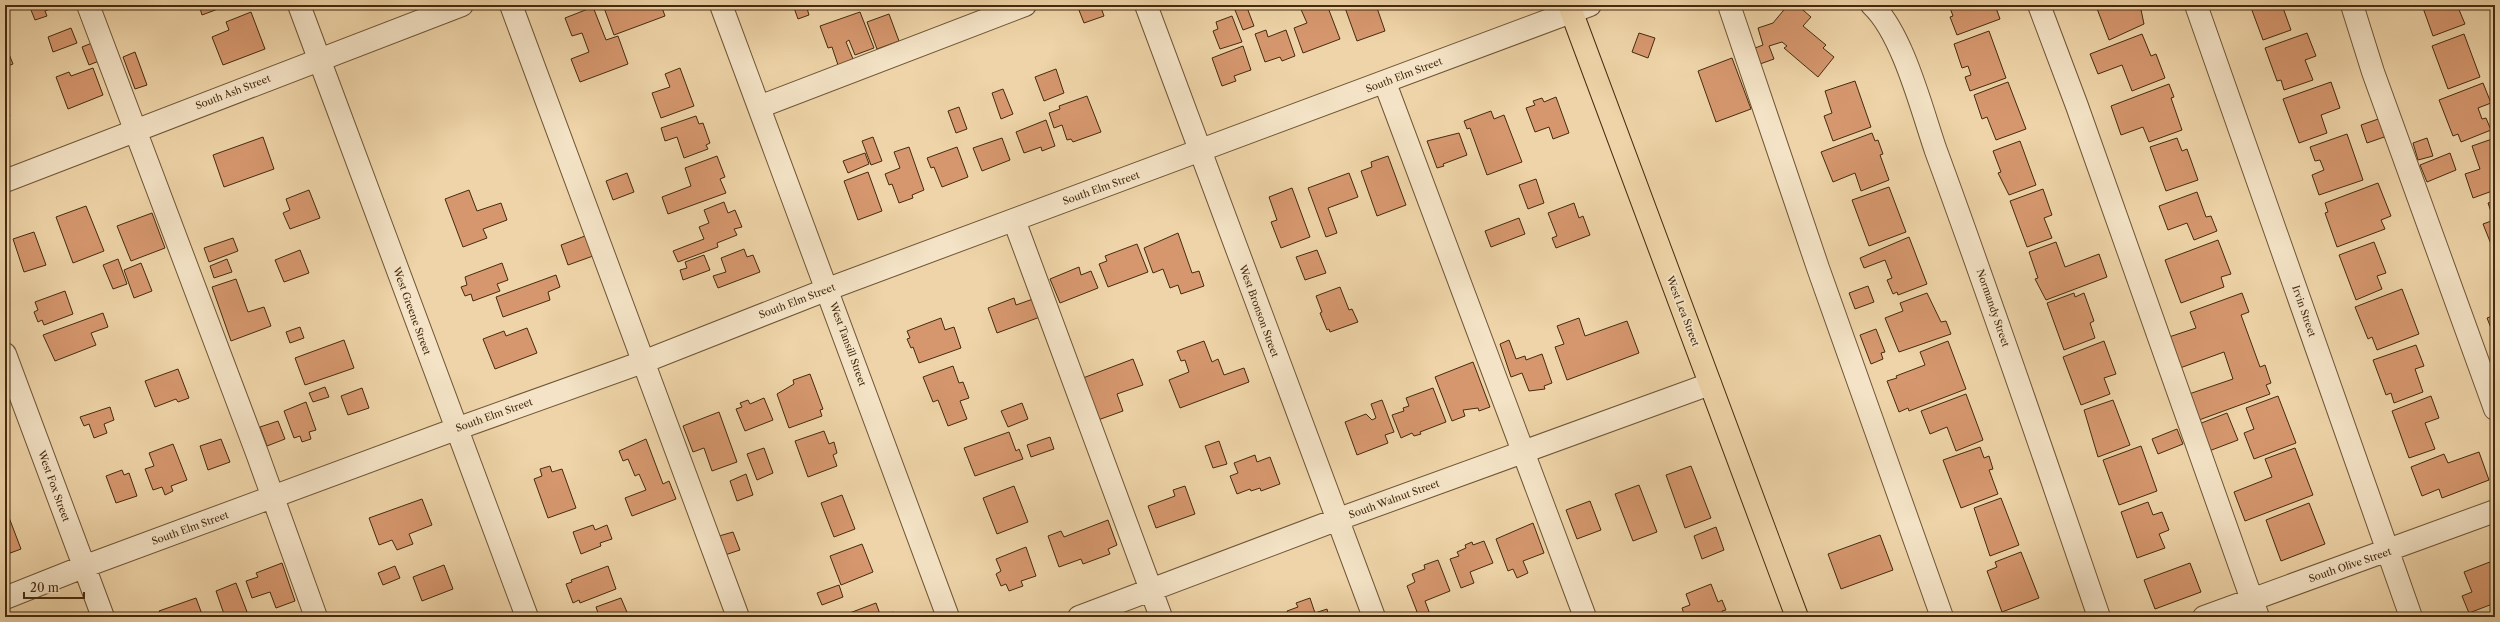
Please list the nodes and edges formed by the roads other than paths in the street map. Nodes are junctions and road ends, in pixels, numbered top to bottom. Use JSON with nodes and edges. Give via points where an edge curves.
{"nodes":[{"id":1,"x":88,"y":5,"type":"edge"},
{"id":2,"x":299,"y":5,"type":"edge"},
{"id":3,"x":462,"y":5,"type":"edge"},
{"id":4,"x":511,"y":5,"type":"edge"},
{"id":5,"x":721,"y":5,"type":"edge"},
{"id":6,"x":1026,"y":5,"type":"edge"},
{"id":7,"x":1146,"y":5,"type":"edge"},
{"id":8,"x":1729,"y":5,"type":"edge"},
{"id":9,"x":2039,"y":5,"type":"edge"},
{"id":10,"x":2196,"y":5,"type":"edge"},
{"id":11,"x":2352,"y":5,"type":"edge"},
{"id":12,"x":1875,"y":6,"type":"edge"},
{"id":13,"x":1576,"y":7,"type":"edge"},
{"id":14,"x":320,"y":59,"type":"junction"},
{"id":15,"x":1385,"y":83,"type":"junction"},
{"id":16,"x":759,"y":106,"type":"junction"},
{"id":17,"x":135,"y":130,"type":"junction"},
{"id":18,"x":1201,"y":152,"type":"junction"},
{"id":19,"x":5,"y":181,"type":"edge"},
{"id":20,"x":1014,"y":220,"type":"junction"},
{"id":21,"x":828,"y":289,"type":"junction"},
{"id":22,"x":5,"y":354,"type":"edge"},
{"id":23,"x":643,"y":362,"type":"junction"},
{"id":24,"x":1710,"y":384,"type":"junction"},
{"id":25,"x":13,"y":399,"type":"edge"},
{"id":26,"x":2495,"y":409,"type":"edge"},
{"id":27,"x":456,"y":429,"type":"junction"},
{"id":28,"x":1524,"y":452,"type":"junction"},
{"id":29,"x":273,"y":498,"type":"junction"},
{"id":30,"x":2495,"y":511,"type":"edge"},
{"id":31,"x":1336,"y":520,"type":"junction"},
{"id":32,"x":2388,"y":552,"type":"junction"},
{"id":33,"x":83,"y":567,"type":"junction"},
{"id":34,"x":1151,"y":589,"type":"junction"},
{"id":35,"x":5,"y":598,"type":"edge"},
{"id":36,"x":2255,"y":608,"type":"edge"},
{"id":37,"x":103,"y":617,"type":"edge"},
{"id":38,"x":316,"y":617,"type":"edge"},
{"id":39,"x":527,"y":617,"type":"edge"},
{"id":40,"x":738,"y":617,"type":"edge"},
{"id":41,"x":948,"y":617,"type":"edge"},
{"id":42,"x":1079,"y":617,"type":"edge"},
{"id":43,"x":1161,"y":617,"type":"edge"},
{"id":44,"x":1374,"y":617,"type":"edge"},
{"id":45,"x":1585,"y":617,"type":"edge"},
{"id":46,"x":1797,"y":617,"type":"edge"},
{"id":47,"x":1942,"y":617,"type":"edge"},
{"id":48,"x":2099,"y":617,"type":"edge"},
{"id":49,"x":2204,"y":617,"type":"edge"},
{"id":50,"x":2411,"y":617,"type":"edge"}],
"edges":[{"from":1,"to":17,"type":"street"},
{"from":2,"to":14,"type":"street","name":"West Greene Street"},
{"from":3,"to":14,"type":"street","name":"South Ash Street"},
{"from":4,"to":23,"type":"street"},
{"from":5,"to":16,"type":"street","name":"West Tansill Street"},
{"from":6,"to":16,"type":"street"},
{"from":7,"to":18,"type":"street","name":"West Bronson Street"},
{"from":8,"to":47,"type":"street","via":[[1818,268]]},
{"from":9,"to":36,"type":"street"},
{"from":10,"to":32,"type":"street","name":"Irvin Street"},
{"from":11,"to":26,"type":"street","via":[[2373,72]]},
{"from":12,"to":48,"type":"street","name":"Normandy Street","via":[[1889,28],[1908,70]]},
{"from":13,"to":15,"type":"street","name":"South Elm Street"},
{"from":13,"to":24,"type":"main road","name":"West Lea Street"},
{"from":14,"to":17,"type":"street","name":"South Ash Street"},
{"from":14,"to":27,"type":"street","name":"West Greene Street"},
{"from":15,"to":18,"type":"street","name":"South Elm Street"},
{"from":15,"to":28,"type":"street"},
{"from":16,"to":21,"type":"street","name":"West Tansill Street"},
{"from":17,"to":19,"type":"street","name":"South Ash Street"},
{"from":17,"to":29,"type":"street"},
{"from":18,"to":20,"type":"street","name":"South Elm Street"},
{"from":18,"to":31,"type":"street","name":"West Bronson Street"},
{"from":20,"to":21,"type":"street","name":"South Elm Street"},
{"from":20,"to":34,"type":"street"},
{"from":21,"to":23,"type":"street","name":"South Elm Street"},
{"from":21,"to":41,"type":"street","name":"West Tansill Street"},
{"from":22,"to":25,"type":"street","name":"West Fox Street"},
{"from":23,"to":27,"type":"street","name":"South Elm Street"},
{"from":23,"to":40,"type":"street"},
{"from":24,"to":28,"type":"street","name":"South Walnut Street"},
{"from":24,"to":46,"type":"main road","name":"West Lea Street"},
{"from":25,"to":33,"type":"street","name":"West Fox Street"},
{"from":27,"to":29,"type":"street","name":"South Elm Street"},
{"from":27,"to":39,"type":"street","name":"West Greene Street"},
{"from":28,"to":31,"type":"street","name":"South Walnut Street"},
{"from":28,"to":45,"type":"street"},
{"from":29,"to":33,"type":"street","name":"South Elm Street"},
{"from":29,"to":38,"type":"street"},
{"from":30,"to":32,"type":"street","name":"South Olive Street"},
{"from":31,"to":34,"type":"street","name":"South Walnut Street"},
{"from":31,"to":44,"type":"street","name":"West Bronson Street"},
{"from":32,"to":36,"type":"street","name":"South Olive Street"},
{"from":32,"to":50,"type":"street","name":"Irvin Street"},
{"from":33,"to":35,"type":"street","name":"South Elm Street"},
{"from":33,"to":37,"type":"street","name":"West Fox Street"},
{"from":34,"to":42,"type":"street","name":"South Walnut Street"},
{"from":34,"to":43,"type":"street"},
{"from":36,"to":49,"type":"street","name":"South Olive Street"}]}
